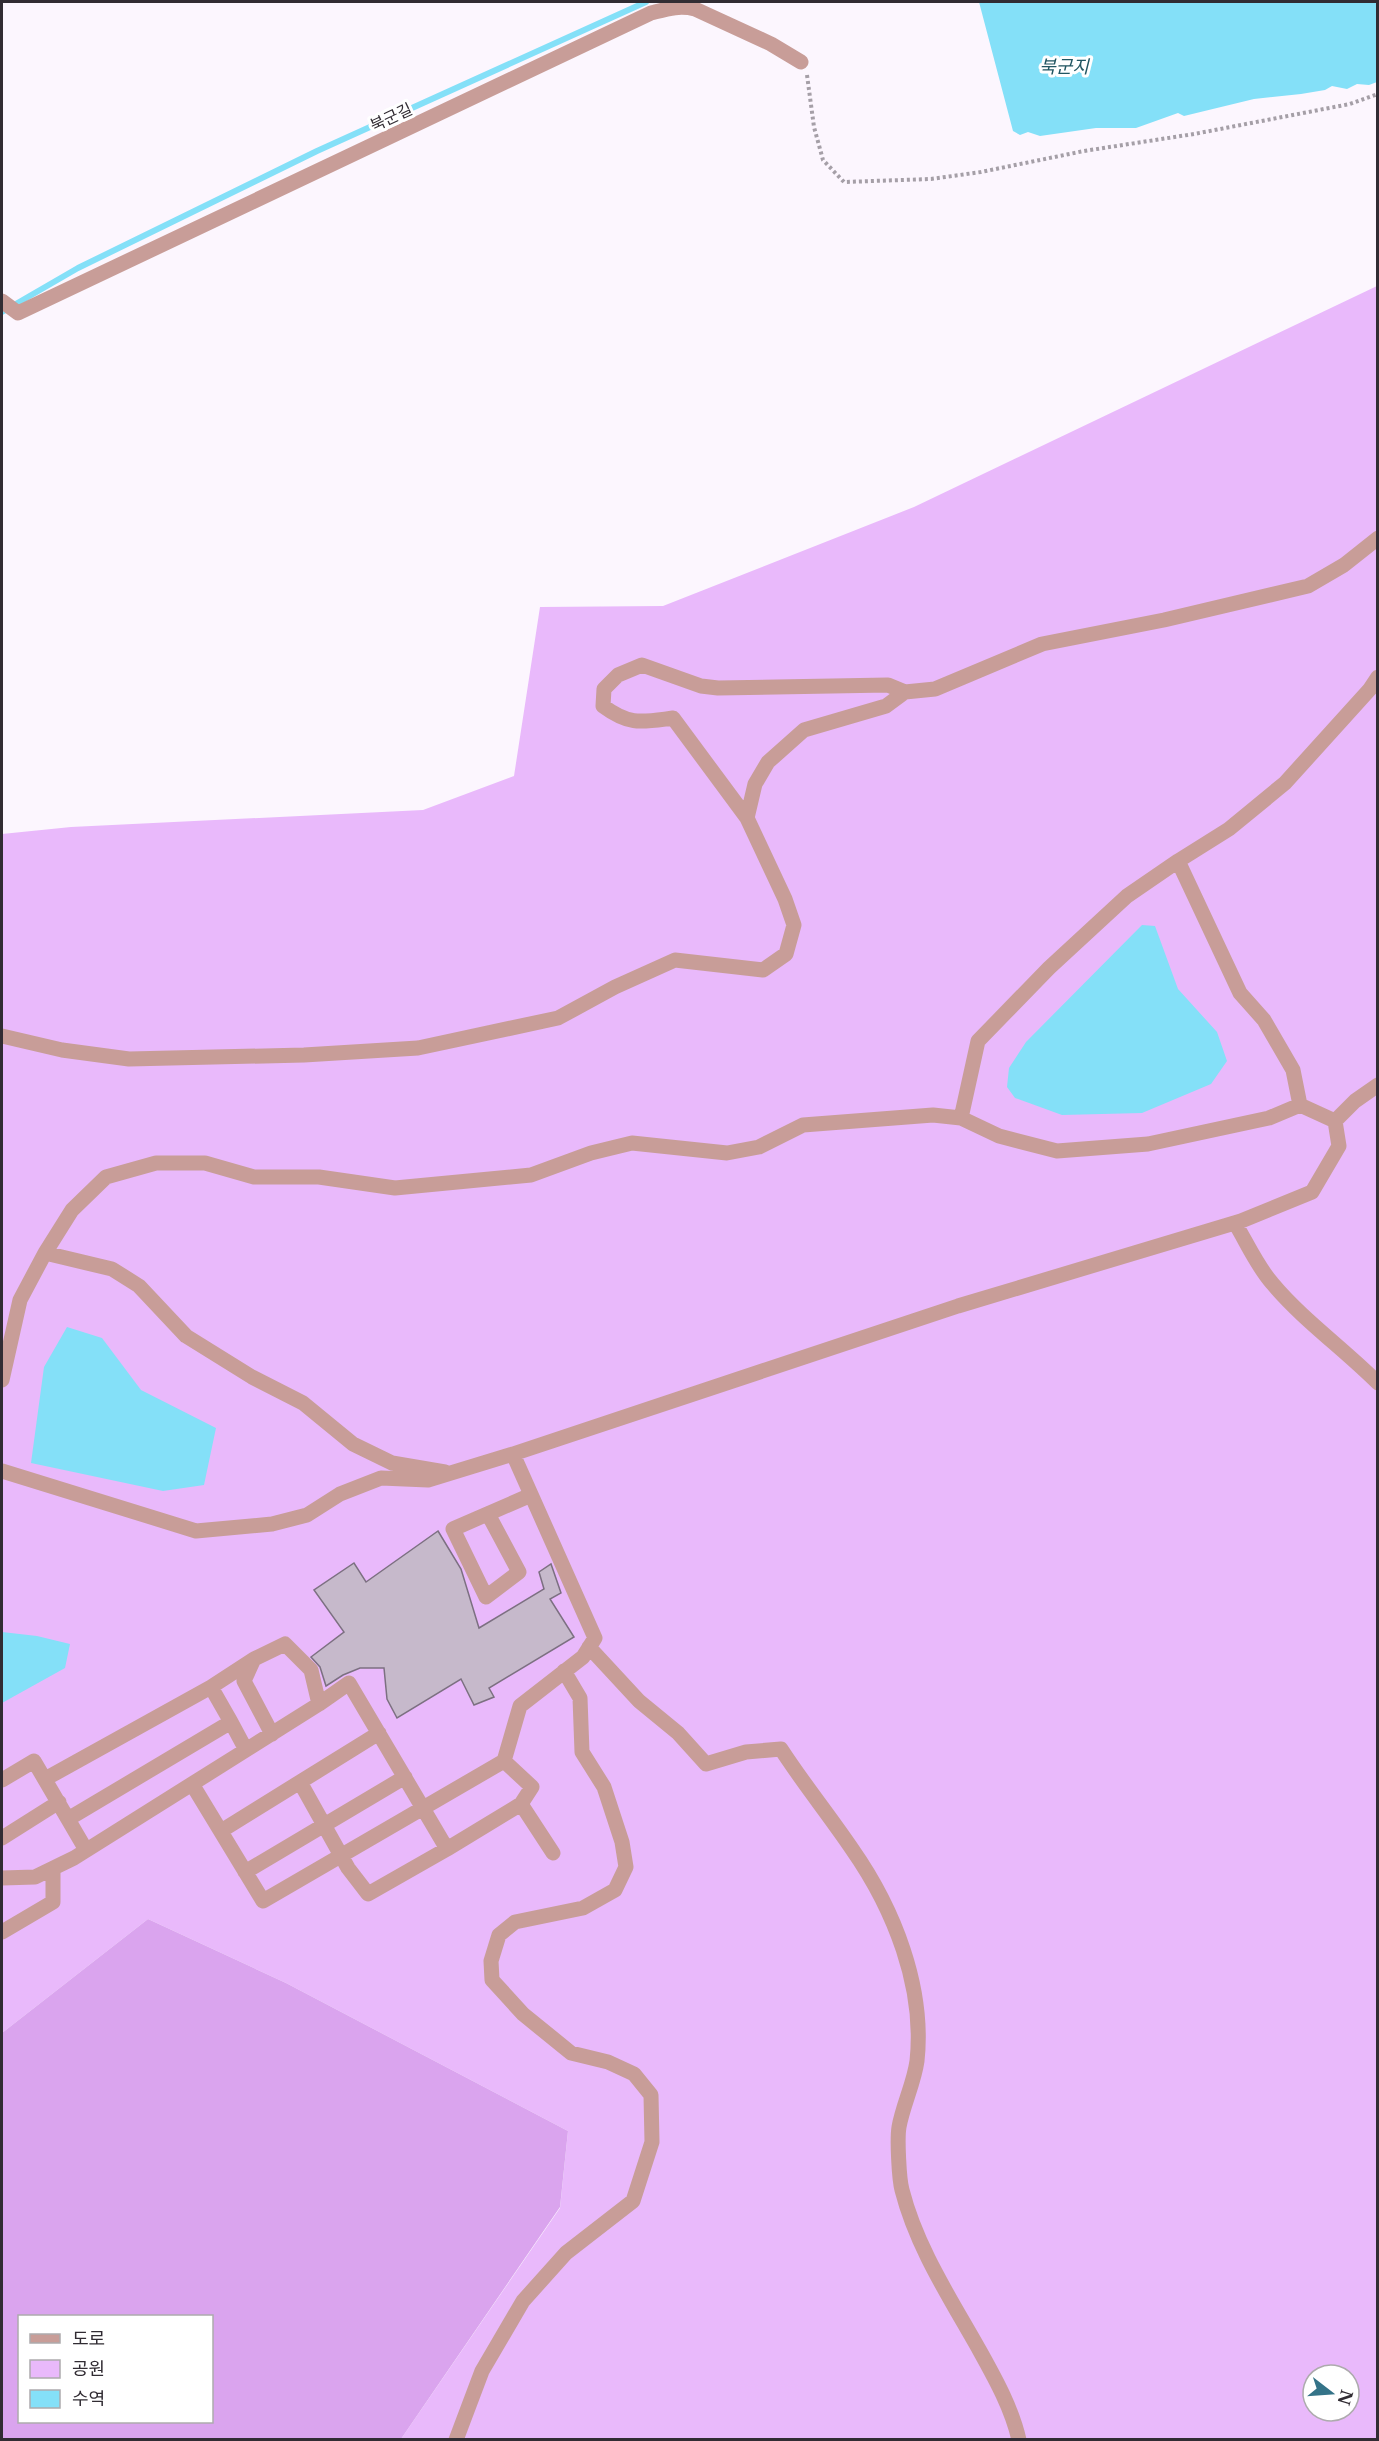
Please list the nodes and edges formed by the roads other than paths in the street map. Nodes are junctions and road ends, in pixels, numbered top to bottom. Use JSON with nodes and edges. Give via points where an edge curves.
{"nodes":[{"id":1,"x":801,"y":62,"type":"road end"},
{"id":2,"x":2,"y":301,"type":"edge"},
{"id":3,"x":1377,"y":538,"type":"edge"},
{"id":4,"x":1377,"y":677,"type":"edge"},
{"id":5,"x":905,"y":692,"type":"junction"},
{"id":6,"x":747,"y":818,"type":"junction"},
{"id":7,"x":1178,"y":861,"type":"junction"},
{"id":8,"x":2,"y":1036,"type":"edge"},
{"id":9,"x":1377,"y":1085,"type":"edge"},
{"id":10,"x":1300,"y":1105,"type":"junction"},
{"id":11,"x":961,"y":1118,"type":"junction"},
{"id":12,"x":1335,"y":1121,"type":"junction"},
{"id":13,"x":1235,"y":1223,"type":"junction"},
{"id":14,"x":45,"y":1253,"type":"junction"},
{"id":15,"x":2,"y":1380,"type":"edge"},
{"id":16,"x":1377,"y":1383,"type":"edge"},
{"id":17,"x":513,"y":1454,"type":"junction"},
{"id":18,"x":2,"y":1471,"type":"edge"},
{"id":19,"x":451,"y":1471,"type":"junction"},
{"id":20,"x":531,"y":1495,"type":"junction"},
{"id":21,"x":488,"y":1514,"type":"junction"},
{"id":22,"x":590,"y":1647,"type":"junction"},
{"id":23,"x":254,"y":1659,"type":"junction"},
{"id":24,"x":564,"y":1671,"type":"junction"},
{"id":25,"x":211,"y":1687,"type":"junction"},
{"id":26,"x":318,"y":1704,"type":"junction"},
{"id":27,"x":231,"y":1722,"type":"junction"},
{"id":28,"x":379,"y":1733,"type":"junction"},
{"id":29,"x":272,"y":1734,"type":"junction"},
{"id":30,"x":246,"y":1750,"type":"junction"},
{"id":31,"x":504,"y":1761,"type":"junction"},
{"id":32,"x":405,"y":1777,"type":"junction"},
{"id":33,"x":45,"y":1779,"type":"junction"},
{"id":34,"x":2,"y":1780,"type":"edge"},
{"id":35,"x":300,"y":1782,"type":"junction"},
{"id":36,"x":192,"y":1784,"type":"junction"},
{"id":37,"x":59,"y":1803,"type":"junction"},
{"id":38,"x":521,"y":1804,"type":"junction"},
{"id":39,"x":423,"y":1808,"type":"junction"},
{"id":40,"x":68,"y":1819,"type":"junction"},
{"id":41,"x":324,"y":1825,"type":"junction"},
{"id":42,"x":221,"y":1831,"type":"junction"},
{"id":43,"x":2,"y":1838,"type":"edge"},
{"id":44,"x":447,"y":1849,"type":"junction"},
{"id":45,"x":86,"y":1850,"type":"junction"},
{"id":46,"x":553,"y":1852,"type":"dead end"},
{"id":47,"x":341,"y":1855,"type":"junction"},
{"id":48,"x":53,"y":1869,"type":"junction"},
{"id":49,"x":245,"y":1872,"type":"junction"},
{"id":50,"x":2,"y":1878,"type":"edge"},
{"id":51,"x":2,"y":1932,"type":"edge"},
{"id":52,"x":456,"y":2439,"type":"edge"},
{"id":53,"x":1019,"y":2439,"type":"edge"}],
"edges":[{"from":1,"to":2,"type":"street","name":"북군길","via":[[695,9],[671,8],[651,13],[18,313]]},
{"from":3,"to":5,"type":"street","via":[[1344,565],[1308,586],[1042,644],[935,689]]},
{"from":4,"to":7,"type":"street","via":[[1285,783],[1229,829]]},
{"from":5,"to":6,"type":"street","via":[[886,706],[804,730],[768,762],[755,784]]},
{"from":5,"to":6,"type":"street","via":[[888,685],[701,686],[642,665],[618,675],[604,689],[603,706],[616,716],[639,723],[673,718]]},
{"from":6,"to":8,"type":"street","via":[[794,925],[786,954],[763,970],[675,960],[558,1018],[418,1048],[304,1056],[129,1059],[62,1050]]},
{"from":7,"to":10,"type":"street","via":[[1240,993],[1264,1020],[1293,1070]]},
{"from":7,"to":11,"type":"street","via":[[1127,896],[978,1041]]},
{"from":9,"to":12,"type":"street"},
{"from":10,"to":11,"type":"street","via":[[1269,1118],[1148,1144],[1057,1151],[999,1136]]},
{"from":10,"to":12,"type":"street"},
{"from":11,"to":14,"type":"street","via":[[933,1115],[803,1125],[759,1147],[727,1153],[632,1143],[531,1175],[395,1188],[319,1177],[254,1177],[205,1163],[156,1163],[105,1177],[72,1210]]},
{"from":12,"to":13,"type":"street","via":[[1339,1146],[1312,1192]]},
{"from":13,"to":16,"type":"street","via":[[1270,1281]]},
{"from":13,"to":17,"type":"street","via":[[958,1306]]},
{"from":14,"to":15,"type":"street","via":[[20,1300]]},
{"from":14,"to":19,"type":"street","via":[[112,1269],[130,1280],[186,1336],[303,1403],[353,1444],[392,1462]]},
{"from":17,"to":19,"type":"street"},
{"from":17,"to":20,"type":"street"},
{"from":18,"to":19,"type":"street","via":[[196,1531],[281,1522],[307,1515],[340,1494],[381,1478],[428,1480]]},
{"from":20,"to":21,"type":"street"},
{"from":20,"to":22,"type":"street","via":[[595,1638]]},
{"from":21,"to":21,"type":"street","via":[[453,1529],[486,1597],[519,1572]]},
{"from":22,"to":24,"type":"street"},
{"from":22,"to":53,"type":"street","via":[[639,1701],[678,1733],[706,1764],[746,1752],[781,1749],[853,1850],[881,1900],[903,1949],[916,2003],[917,2062],[899,2128],[902,2188],[923,2250],[993,2375],[1015,2421]]},
{"from":23,"to":25,"type":"street"},
{"from":23,"to":26,"type":"street","via":[[285,1644],[311,1670]]},
{"from":23,"to":29,"type":"street","via":[[244,1681]]},
{"from":24,"to":31,"type":"street","via":[[520,1706]]},
{"from":24,"to":52,"type":"street","via":[[580,1698],[582,1752],[604,1786],[626,1867],[615,1890],[583,1908],[515,1922],[499,1935],[491,1961],[492,1980],[523,2014],[571,2053],[608,2062],[634,2074],[651,2095],[652,2142],[633,2201],[566,2253],[523,2301],[482,2371]]},
{"from":25,"to":27,"type":"street"},
{"from":25,"to":33,"type":"street"},
{"from":26,"to":28,"type":"street","via":[[349,1683]]},
{"from":26,"to":29,"type":"street"},
{"from":27,"to":30,"type":"street"},
{"from":27,"to":40,"type":"street"},
{"from":28,"to":32,"type":"street"},
{"from":28,"to":35,"type":"street"},
{"from":29,"to":30,"type":"street"},
{"from":30,"to":36,"type":"street"},
{"from":31,"to":38,"type":"street","via":[[532,1787]]},
{"from":31,"to":39,"type":"street"},
{"from":32,"to":39,"type":"street"},
{"from":32,"to":41,"type":"street"},
{"from":33,"to":34,"type":"street","via":[[34,1761]]},
{"from":33,"to":37,"type":"street"},
{"from":35,"to":41,"type":"street"},
{"from":35,"to":42,"type":"street"},
{"from":36,"to":42,"type":"street"},
{"from":36,"to":45,"type":"street"},
{"from":37,"to":40,"type":"street"},
{"from":37,"to":43,"type":"street"},
{"from":38,"to":44,"type":"street"},
{"from":38,"to":46,"type":"street"},
{"from":39,"to":44,"type":"street"},
{"from":39,"to":47,"type":"street"},
{"from":40,"to":45,"type":"street"},
{"from":41,"to":47,"type":"street"},
{"from":41,"to":49,"type":"street"},
{"from":42,"to":49,"type":"street"},
{"from":44,"to":47,"type":"street","via":[[368,1894]]},
{"from":45,"to":48,"type":"street"},
{"from":47,"to":49,"type":"street","via":[[263,1900]]},
{"from":48,"to":50,"type":"street","via":[[35,1877]]},
{"from":48,"to":51,"type":"street","via":[[53,1902]]}]}
